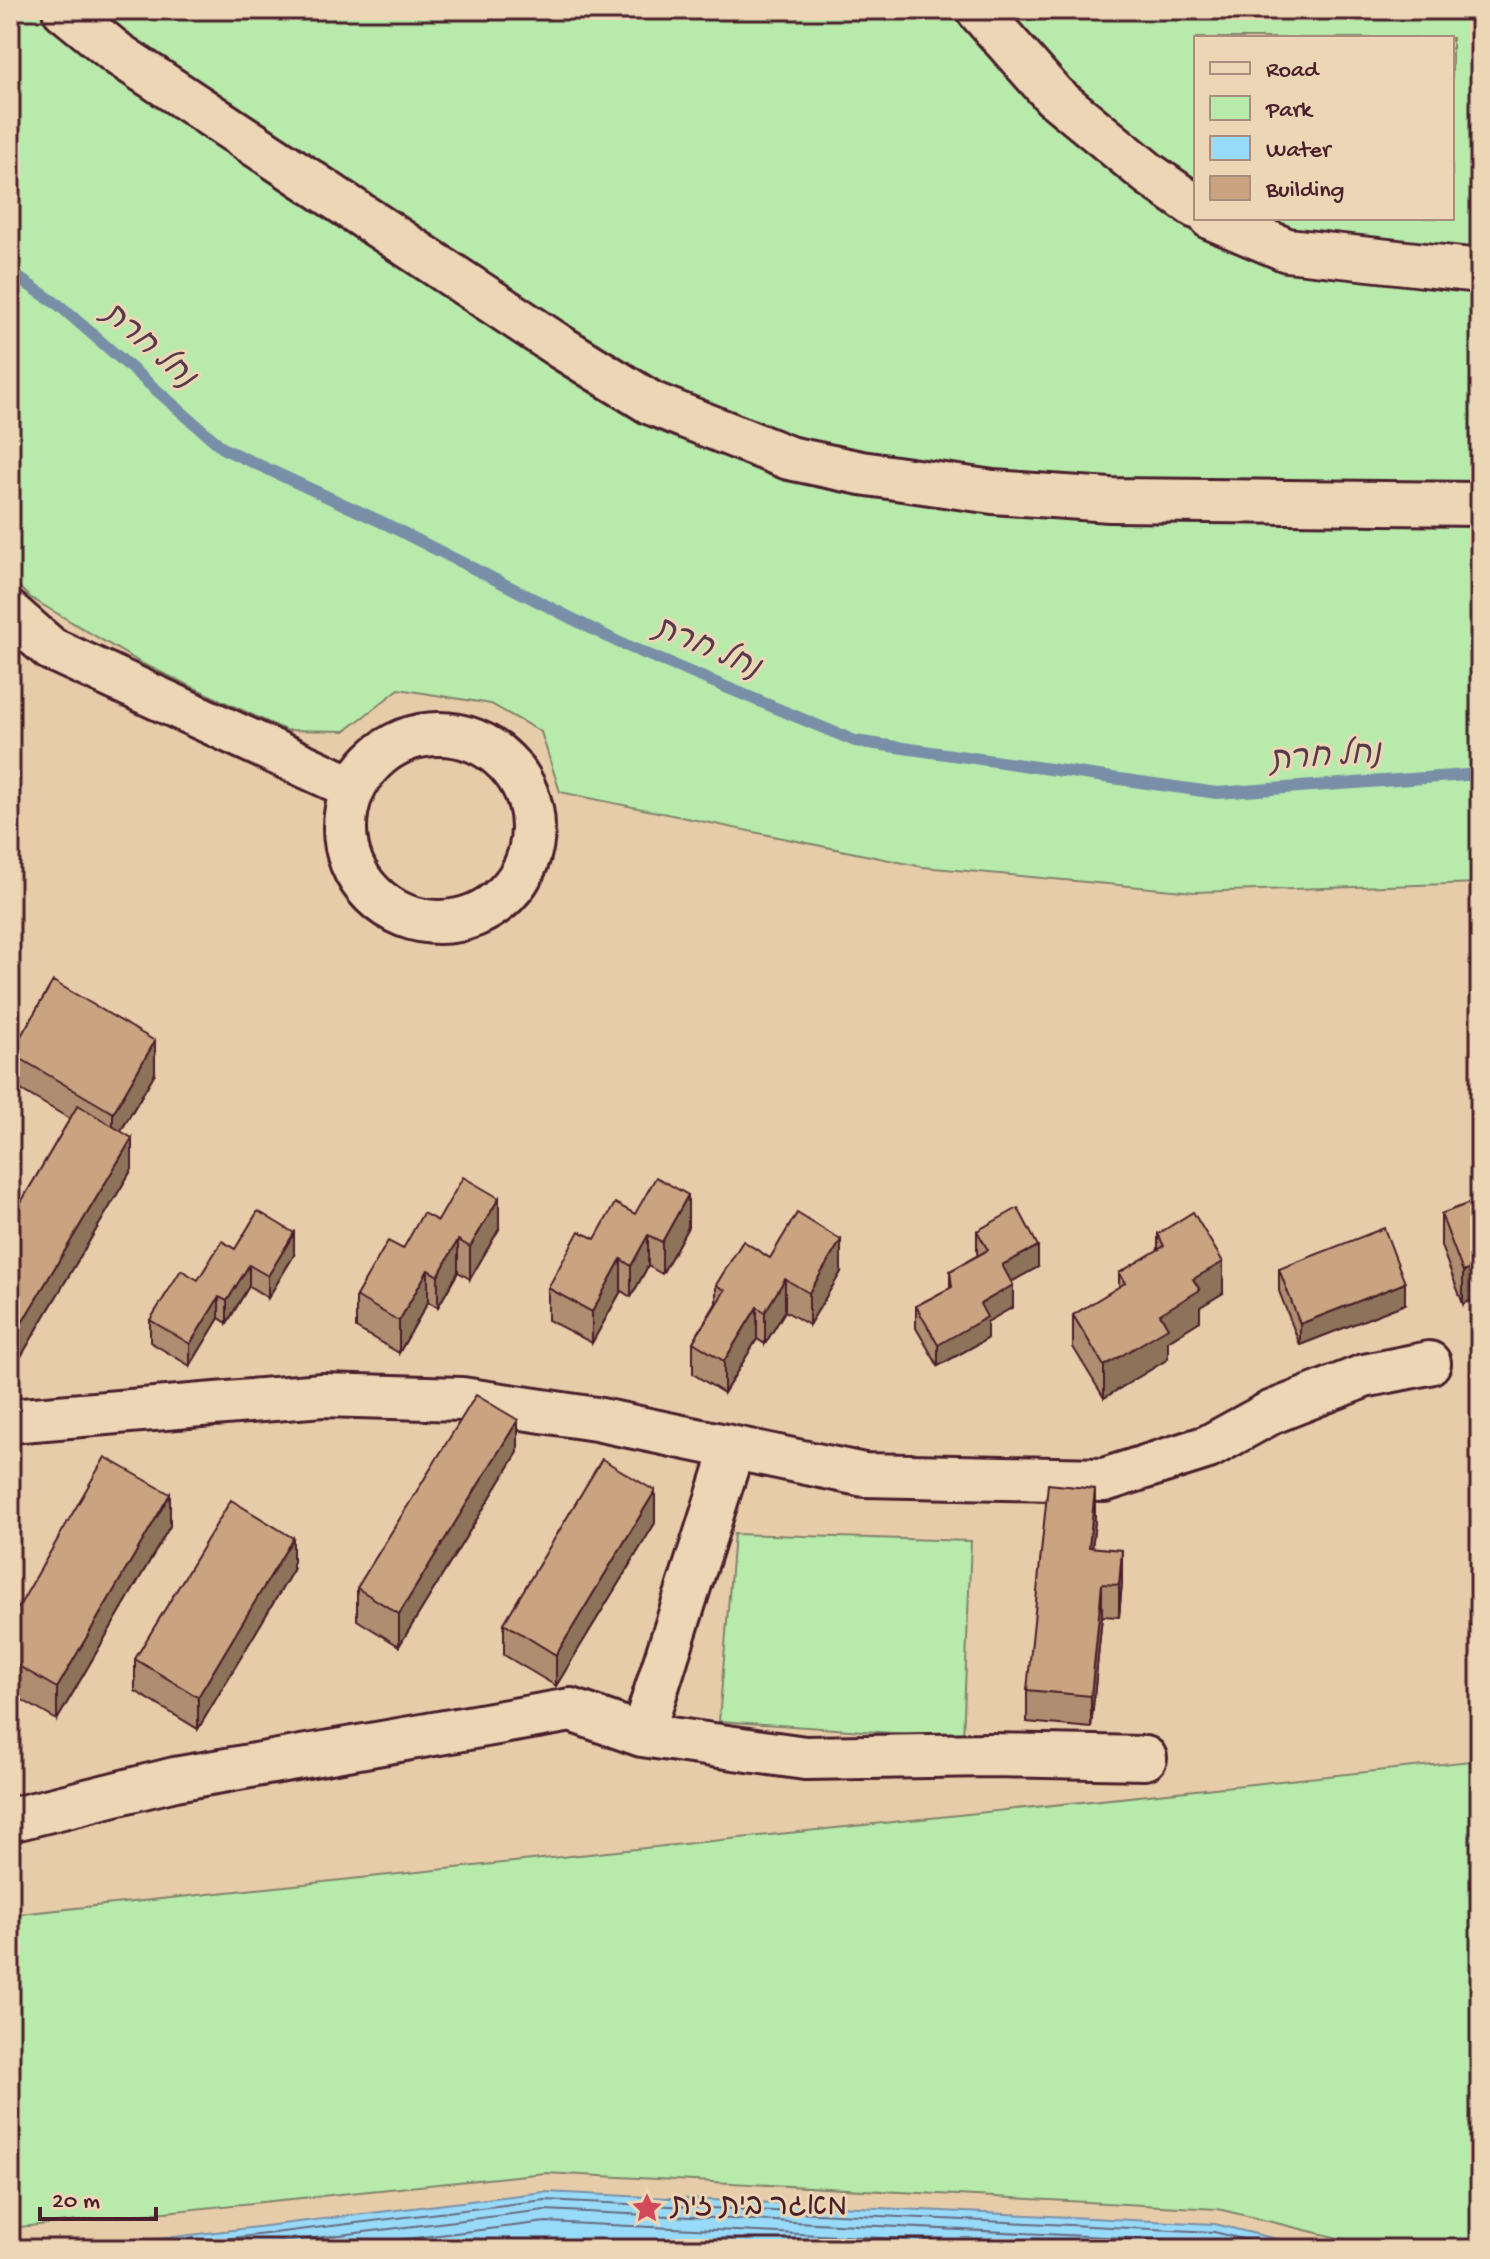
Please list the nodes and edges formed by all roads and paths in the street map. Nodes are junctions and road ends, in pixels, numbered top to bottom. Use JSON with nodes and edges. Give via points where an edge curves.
{"nodes":[{"id":1,"x":64,"y":10,"type":"edge"},
{"id":2,"x":978,"y":10,"type":"edge"},
{"id":3,"x":1194,"y":206,"type":"edge"},
{"id":4,"x":1216,"y":220,"type":"edge"},
{"id":5,"x":1480,"y":271,"type":"edge"},
{"id":6,"x":1480,"y":504,"type":"edge"},
{"id":7,"x":10,"y":613,"type":"edge"},
{"id":8,"x":353,"y":788,"type":"junction"},
{"id":9,"x":1429,"y":1363,"type":"dead end"},
{"id":10,"x":10,"y":1421,"type":"edge"},
{"id":11,"x":733,"y":1448,"type":"junction"},
{"id":12,"x":642,"y":1735,"type":"junction"},
{"id":13,"x":1145,"y":1758,"type":"dead end"},
{"id":14,"x":10,"y":1820,"type":"edge"}],
"edges":[{"from":1,"to":6,"type":"street","via":[[118,54],[651,403],[789,458],[1008,493],[1110,500]]},
{"from":2,"to":3,"type":"street","via":[[1054,96]]},
{"from":4,"to":5,"type":"street","via":[[1287,250]]},
{"from":7,"to":8,"type":"street","via":[[51,649]]},
{"from":8,"to":8,"type":"street","via":[[345,821],[348,853],[362,883],[384,905],[414,919],[446,922],[478,914],[506,896],[524,871],[534,839],[532,806],[519,775],[497,751],[461,735],[429,733],[397,743],[370,762]]},
{"from":9,"to":11,"type":"street","via":[[1364,1376],[1270,1413],[1208,1447],[1104,1480],[864,1475]]},
{"from":10,"to":11,"type":"street","via":[[322,1395],[447,1398],[596,1419]]},
{"from":11,"to":12,"type":"street"},
{"from":12,"to":13,"type":"street","via":[[805,1758]]},
{"from":12,"to":14,"type":"street","via":[[571,1710],[175,1779]]}]}
